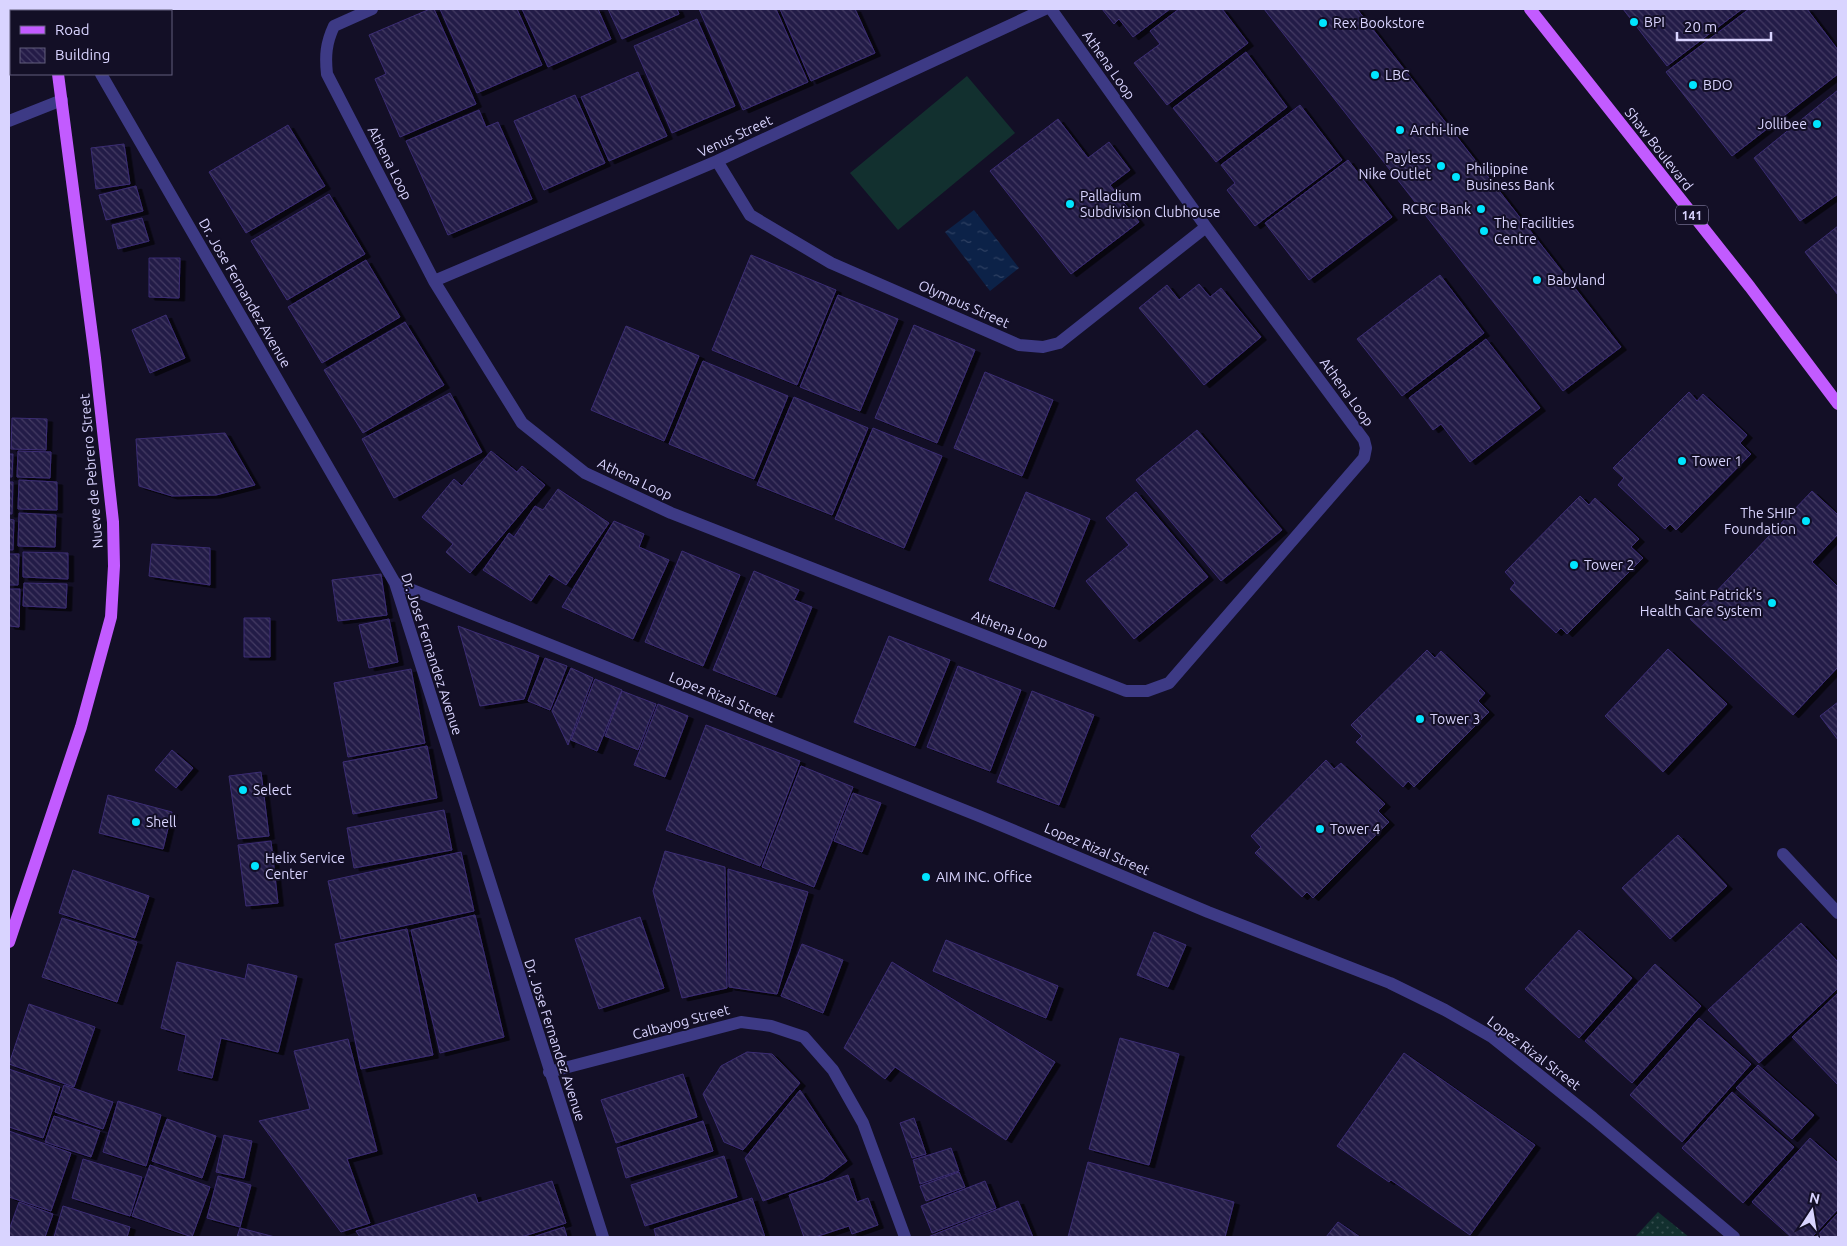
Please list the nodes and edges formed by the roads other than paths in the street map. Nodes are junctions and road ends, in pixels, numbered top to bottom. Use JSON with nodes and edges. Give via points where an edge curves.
{"nodes":[{"id":1,"x":372,"y":9,"type":"edge"},
{"id":2,"x":1045,"y":9,"type":"edge"},
{"id":3,"x":1051,"y":9,"type":"edge"},
{"id":4,"x":1530,"y":9,"type":"edge"},
{"id":5,"x":58,"y":75,"type":"edge"},
{"id":6,"x":102,"y":75,"type":"edge"},
{"id":7,"x":62,"y":100,"type":"junction"},
{"id":8,"x":9,"y":122,"type":"edge"},
{"id":9,"x":717,"y":161,"type":"junction"},
{"id":10,"x":1206,"y":226,"type":"junction"},
{"id":11,"x":434,"y":281,"type":"junction"},
{"id":12,"x":1838,"y":404,"type":"edge"},
{"id":13,"x":395,"y":583,"type":"junction"},
{"id":14,"x":1783,"y":854,"type":"dead end"},
{"id":15,"x":1838,"y":913,"type":"edge"},
{"id":16,"x":9,"y":942,"type":"edge"},
{"id":17,"x":549,"y":1072,"type":"junction"},
{"id":18,"x":603,"y":1237,"type":"edge"},
{"id":19,"x":905,"y":1237,"type":"edge"},
{"id":20,"x":1734,"y":1237,"type":"edge"}],
"edges":[{"from":1,"to":11,"type":"street","name":"Athena Loop","via":[[334,26],[325,56],[327,74]]},
{"from":2,"to":9,"type":"street","name":"Venus Street"},
{"from":3,"to":10,"type":"street","name":"Athena Loop"},
{"from":4,"to":12,"type":"main road","name":"Shaw Boulevard","number":"141","via":[[1750,287]]},
{"from":5,"to":7,"type":"main road","name":"Nueve de Pebrero Street"},
{"from":6,"to":13,"type":"street","name":"Dr. Jose Fernandez Avenue"},
{"from":7,"to":8,"type":"street"},
{"from":7,"to":16,"type":"main road","name":"Nueve de Pebrero Street","via":[[96,358],[113,522],[111,617],[81,727]]},
{"from":9,"to":10,"type":"street","name":"Olympus Street","via":[[750,215],[831,263],[1019,345],[1059,343]]},
{"from":9,"to":11,"type":"street","name":"Venus Street"},
{"from":10,"to":11,"type":"street","name":"Athena Loop","via":[[1358,432],[1366,448],[1364,458],[1169,683],[1148,691],[1126,691],[671,513],[585,473],[522,423]]},
{"from":13,"to":17,"type":"street","name":"Dr. Jose Fernandez Avenue"},
{"from":13,"to":20,"type":"street","name":"Lopez Rizal Street","via":[[1390,983],[1492,1036]]},
{"from":14,"to":15,"type":"street"},
{"from":17,"to":18,"type":"street","name":"Dr. Jose Fernandez Avenue"},
{"from":17,"to":19,"type":"street","name":"Calbayog Street","via":[[741,1022],[771,1026],[804,1037],[833,1070],[863,1123]]}]}
